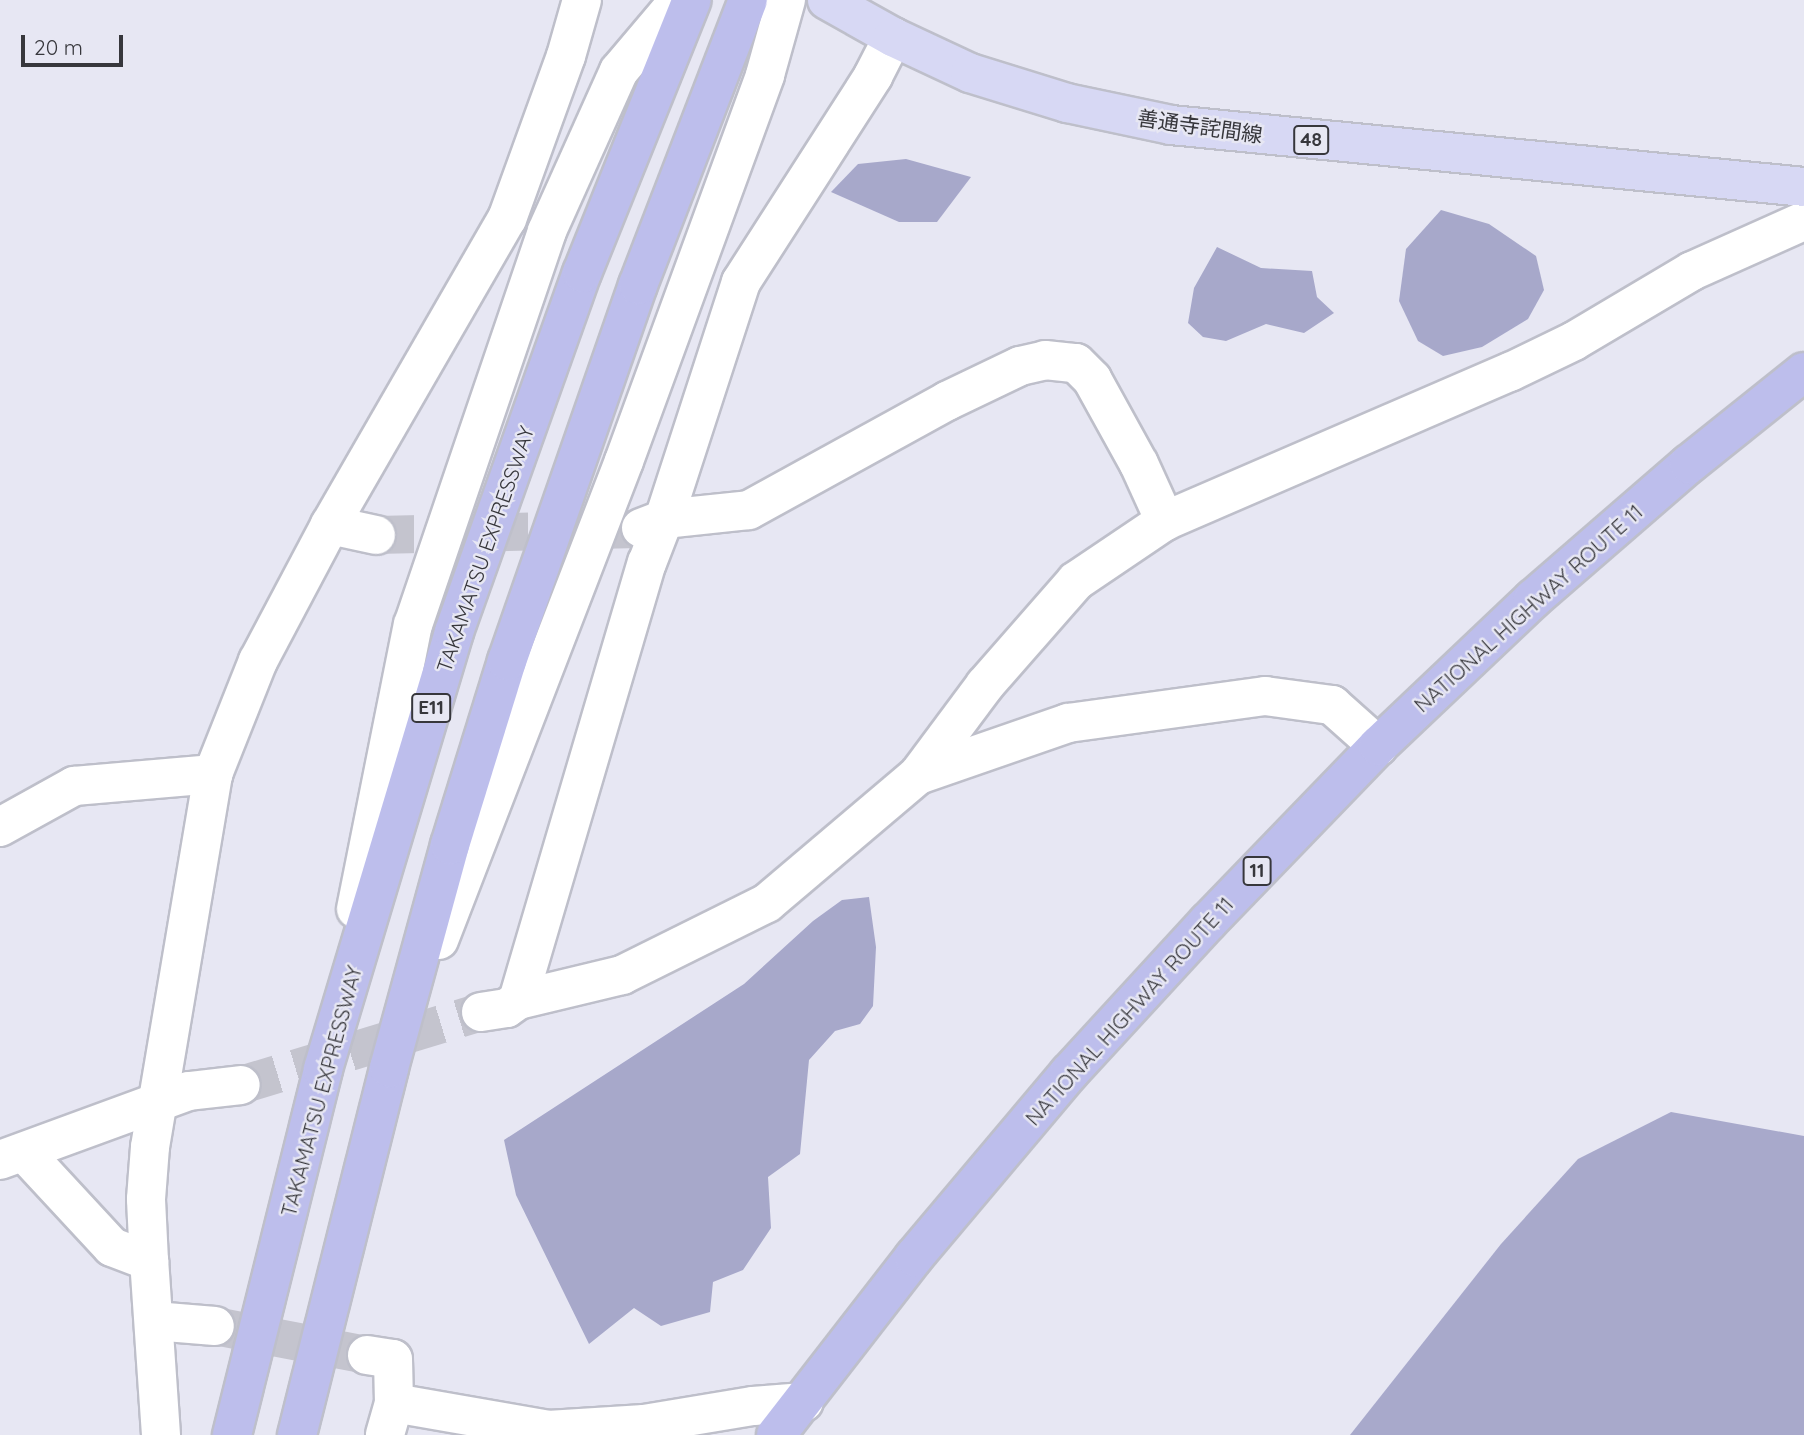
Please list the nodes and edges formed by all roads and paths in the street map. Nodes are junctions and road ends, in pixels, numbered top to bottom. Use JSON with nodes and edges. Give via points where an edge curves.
{"nodes":[{"id":1,"x":582,"y":0,"type":"edge"},
{"id":2,"x":679,"y":0,"type":"edge"},
{"id":3,"x":692,"y":0,"type":"edge"},
{"id":4,"x":748,"y":0,"type":"edge"},
{"id":5,"x":786,"y":0,"type":"edge"},
{"id":6,"x":833,"y":4,"type":"edge"},
{"id":7,"x":893,"y":37,"type":"junction"},
{"id":8,"x":1804,"y":187,"type":"edge"},
{"id":9,"x":1804,"y":221,"type":"edge"},
{"id":10,"x":1804,"y":372,"type":"edge"},
{"id":11,"x":1165,"y":521,"type":"junction"},
{"id":12,"x":652,"y":524,"type":"junction"},
{"id":13,"x":330,"y":525,"type":"junction"},
{"id":14,"x":376,"y":535,"type":"tunnel mouth"},
{"id":15,"x":1378,"y":746,"type":"junction"},
{"id":16,"x":213,"y":774,"type":"junction"},
{"id":17,"x":918,"y":775,"type":"junction"},
{"id":18,"x":0,"y":827,"type":"edge"},
{"id":19,"x":518,"y":1000,"type":"junction"},
{"id":20,"x":481,"y":1012,"type":"tunnel mouth"},
{"id":21,"x":389,"y":1068,"type":"junction"},
{"id":22,"x":323,"y":1069,"type":"junction"},
{"id":23,"x":241,"y":1085,"type":"tunnel mouth"},
{"id":24,"x":155,"y":1104,"type":"junction"},
{"id":25,"x":12,"y":1156,"type":"edge"},
{"id":26,"x":149,"y":1261,"type":"junction"},
{"id":27,"x":154,"y":1321,"type":"junction"},
{"id":28,"x":215,"y":1326,"type":"tunnel mouth"},
{"id":29,"x":367,"y":1355,"type":"tunnel mouth"},
{"id":30,"x":804,"y":1402,"type":"junction"},
{"id":31,"x":389,"y":1419,"type":"edge"},
{"id":32,"x":161,"y":1435,"type":"edge"},
{"id":33,"x":232,"y":1435,"type":"edge"},
{"id":34,"x":297,"y":1435,"type":"edge"},
{"id":35,"x":776,"y":1435,"type":"edge"}],
"edges":[{"from":1,"to":13,"type":"street","via":[[507,219]]},
{"from":2,"to":22,"type":"street","via":[[619,71],[547,231],[413,625]]},
{"from":3,"to":22,"type":"highway","name":"TAKAMATSU EXPRESSWAY","number":"E11","via":[[582,273],[454,632]]},
{"from":4,"to":21,"type":"highway","via":[[638,285],[507,661],[450,845]]},
{"from":5,"to":21,"type":"street","via":[[765,75],[624,461]]},
{"from":6,"to":7,"type":"main road","name":"善通寺詫間線","number":"48"},
{"from":7,"to":8,"type":"main road","name":"善通寺詫間線","number":"48","via":[[982,77],[1066,103],[1171,125]]},
{"from":7,"to":12,"type":"street","via":[[873,76],[741,282]]},
{"from":9,"to":11,"type":"street","via":[[1692,271],[1574,341],[1510,372]]},
{"from":10,"to":15,"type":"highway","name":"NATIONAL HIGHWAY ROUTE 11","number":"11","via":[[1544,590]]},
{"from":11,"to":12,"type":"street","via":[[1092,379],[1076,363],[1045,360],[1020,366],[947,401],[749,510]]},
{"from":11,"to":17,"type":"street","via":[[1076,581],[985,685]]},
{"from":12,"to":19,"type":"street","via":[[647,563]]},
{"from":13,"to":14,"type":"street"},
{"from":13,"to":16,"type":"street","via":[[258,661]]},
{"from":15,"to":17,"type":"street","via":[[1332,705],[1265,696],[1068,723]]},
{"from":15,"to":30,"type":"highway","name":"NATIONAL HIGHWAY ROUTE 11","number":"11","via":[[1069,1073],[914,1257]]},
{"from":16,"to":18,"type":"street","via":[[74,786]]},
{"from":16,"to":24,"type":"street"},
{"from":17,"to":19,"type":"street","via":[[767,902],[622,975]]},
{"from":19,"to":20,"type":"street","via":[[507,1008]]},
{"from":21,"to":34,"type":"highway"},
{"from":22,"to":33,"type":"highway","name":"TAKAMATSU EXPRESSWAY","number":"E11"},
{"from":23,"to":24,"type":"street","via":[[189,1091]]},
{"from":24,"to":25,"type":"street"},
{"from":24,"to":26,"type":"street","via":[[146,1199]]},
{"from":25,"to":26,"type":"street","via":[[112,1247]]},
{"from":26,"to":27,"type":"street"},
{"from":27,"to":28,"type":"street"},
{"from":27,"to":32,"type":"street"},
{"from":29,"to":31,"type":"street","via":[[393,1359]]},
{"from":30,"to":31,"type":"street","via":[[644,1424],[548,1430]]},
{"from":30,"to":35,"type":"highway","name":"NATIONAL HIGHWAY ROUTE 11","number":"11"}]}
